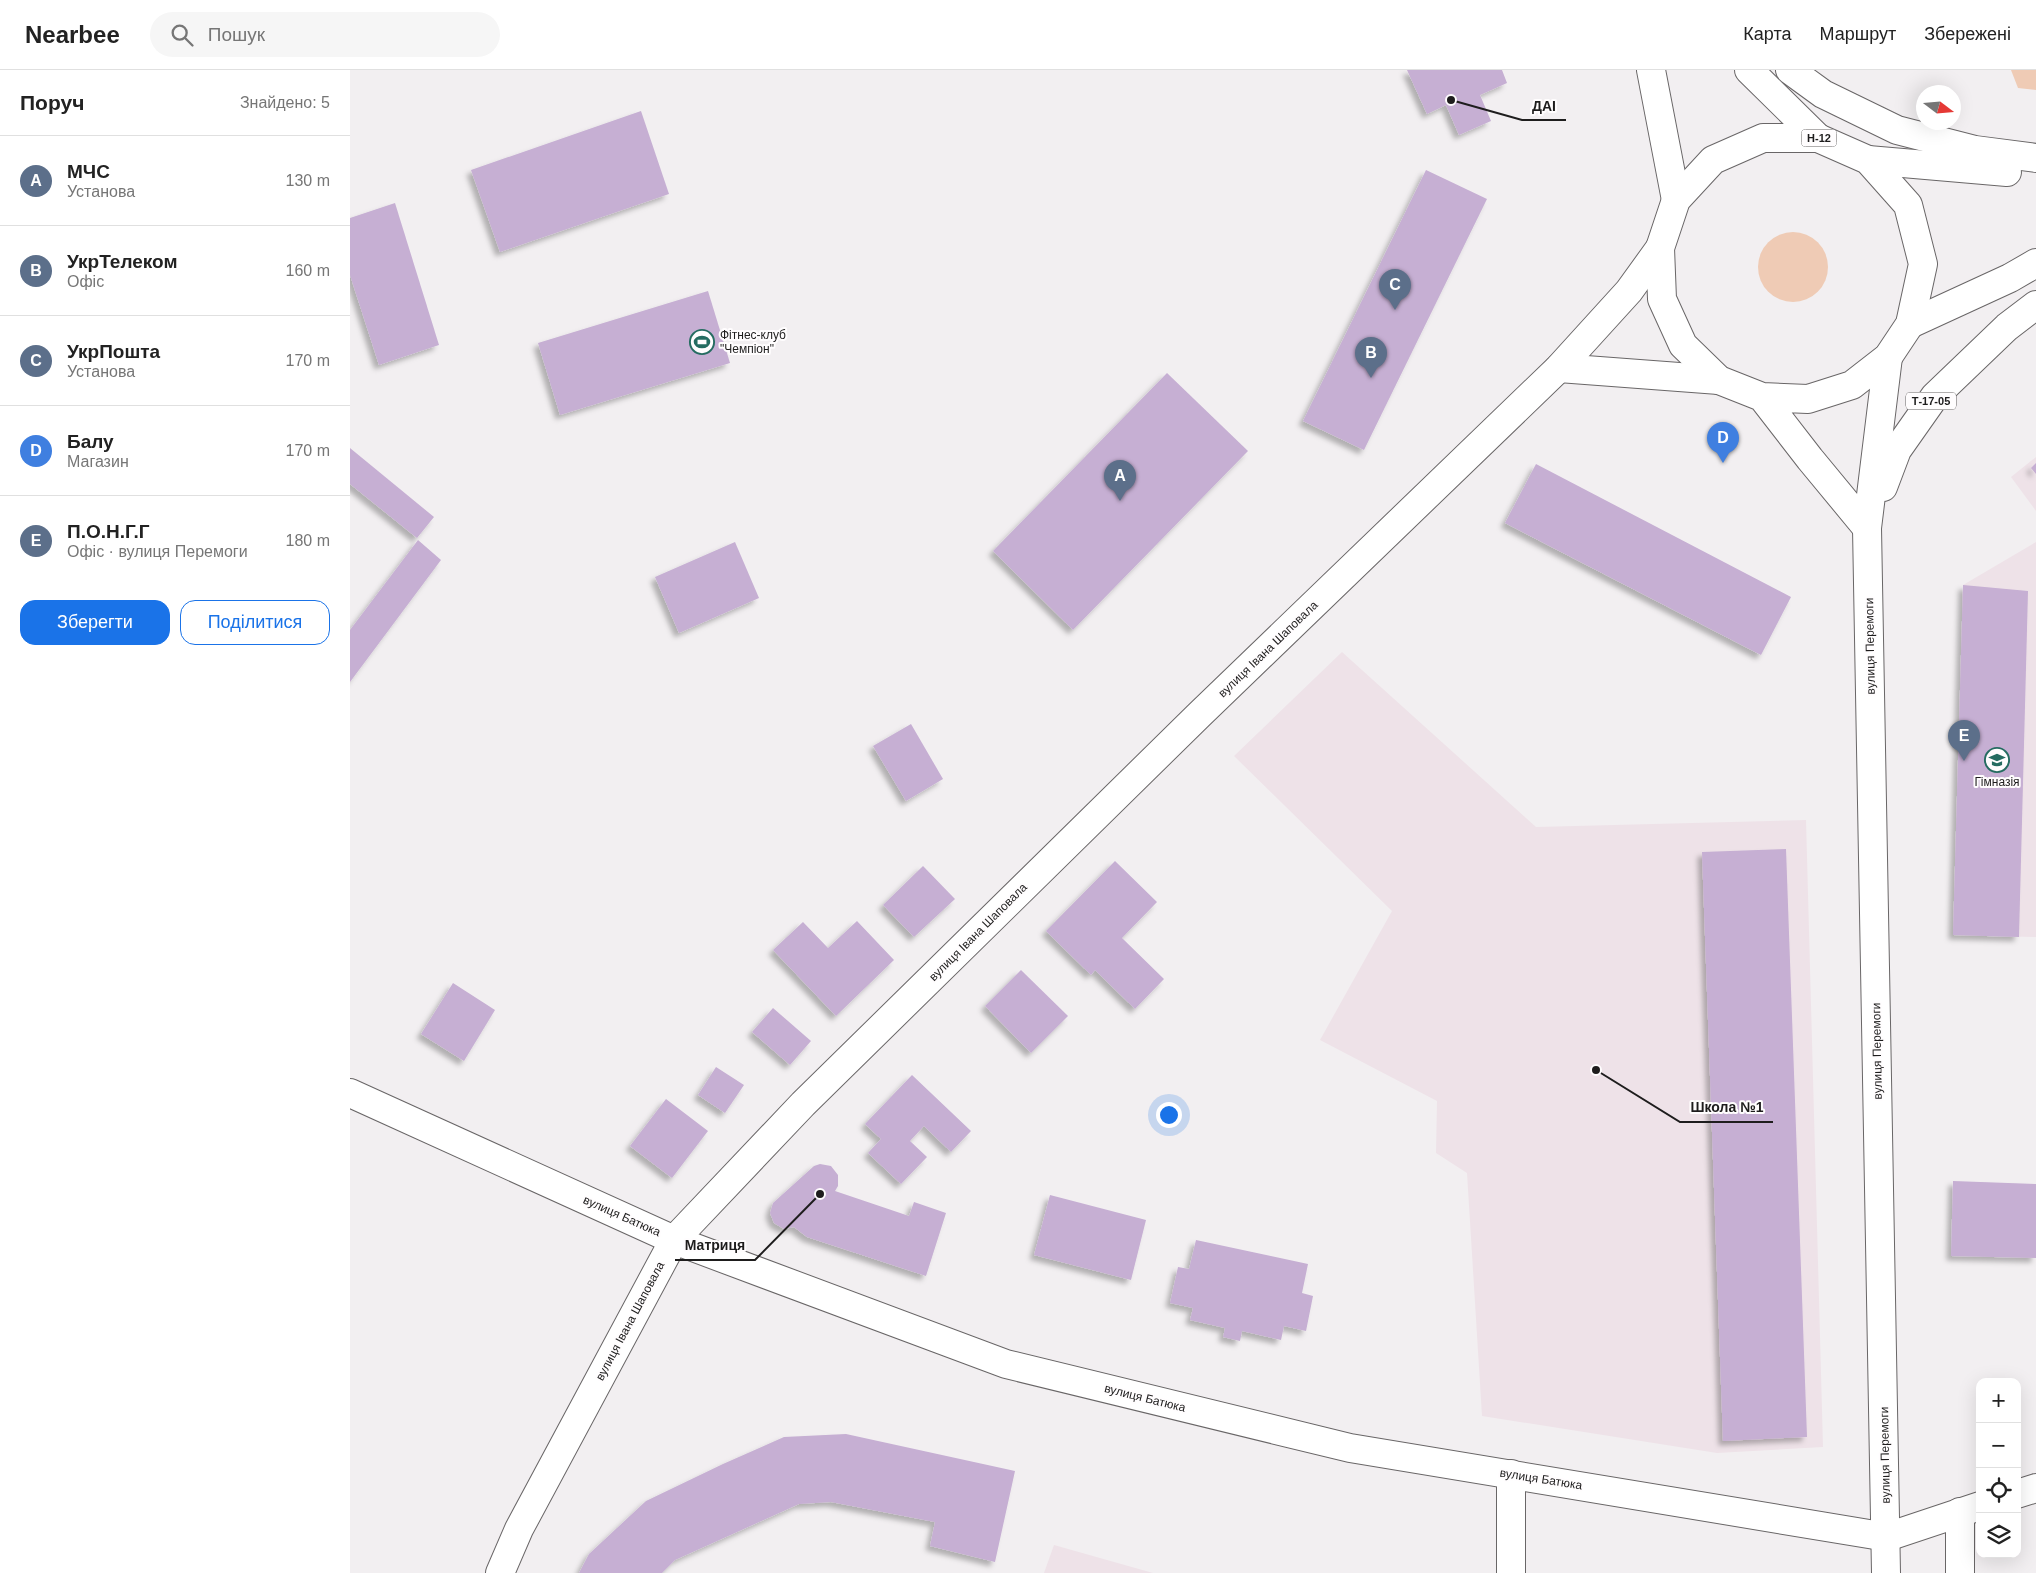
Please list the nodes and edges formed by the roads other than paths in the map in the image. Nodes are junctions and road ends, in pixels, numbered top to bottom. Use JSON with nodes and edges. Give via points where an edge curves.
{"nodes":[{"id":1,"x":1650,"y":70,"type":"edge"},
{"id":2,"x":1749,"y":70,"type":"edge"},
{"id":3,"x":1790,"y":70,"type":"edge"},
{"id":4,"x":1818,"y":138,"type":"junction"},
{"id":5,"x":2036,"y":158,"type":"edge"},
{"id":6,"x":1868,"y":160,"type":"junction"},
{"id":7,"x":2036,"y":175,"type":"edge"},
{"id":8,"x":1676,"y":200,"type":"junction"},
{"id":9,"x":1660,"y":248,"type":"junction"},
{"id":10,"x":2036,"y":263,"type":"edge"},
{"id":11,"x":2036,"y":305,"type":"edge"},
{"id":12,"x":1910,"y":324,"type":"junction"},
{"id":13,"x":1888,"y":357,"type":"junction"},
{"id":14,"x":1559,"y":368,"type":"junction"},
{"id":15,"x":1720,"y":380,"type":"junction"},
{"id":16,"x":1762,"y":397,"type":"junction"},
{"id":17,"x":1868,"y":528,"type":"junction"},
{"id":18,"x":350,"y":1093,"type":"edge"},
{"id":19,"x":674,"y":1240,"type":"junction"},
{"id":20,"x":1510,"y":1474,"type":"junction"},
{"id":21,"x":2036,"y":1488,"type":"edge"},
{"id":22,"x":2021,"y":1493,"type":"edge"},
{"id":23,"x":1970,"y":1509,"type":"edge"},
{"id":24,"x":1887,"y":1537,"type":"junction"},
{"id":25,"x":500,"y":1573,"type":"edge"},
{"id":26,"x":1511,"y":1573,"type":"edge"},
{"id":27,"x":1886,"y":1573,"type":"edge"},
{"id":28,"x":1960,"y":1573,"type":"edge"}],
"edges":[{"from":1,"to":8,"type":"street","number":"Н-12"},
{"from":2,"to":4,"type":"street"},
{"from":3,"to":5,"type":"street","via":[[1823,94],[1897,130],[1975,150]]},
{"from":4,"to":6,"type":"street","number":"Н-12"},
{"from":4,"to":8,"type":"street","number":"Н-12","via":[[1763,138],[1713,160]]},
{"from":6,"to":7,"type":"street"},
{"from":6,"to":12,"type":"street","number":"Н-12","via":[[1908,206],[1923,264]]},
{"from":8,"to":9,"type":"street","number":"Н-12"},
{"from":9,"to":14,"type":"street","name":"вулиця Івана Шаповала","via":[[1628,291]]},
{"from":9,"to":15,"type":"street","number":"Н-12","via":[[1662,299],[1683,345]]},
{"from":10,"to":12,"type":"street"},
{"from":11,"to":17,"type":"street","number":"Т-17-05","via":[[2007,327],[1935,396],[1897,450]]},
{"from":12,"to":13,"type":"street","number":"Н-12"},
{"from":13,"to":16,"type":"street","number":"Н-12","via":[[1852,385],[1808,399]]},
{"from":13,"to":17,"type":"street"},
{"from":14,"to":15,"type":"street"},
{"from":14,"to":19,"type":"street","name":"вулиця Івана Шаповала","via":[[810,1097]]},
{"from":15,"to":16,"type":"street","number":"Н-12"},
{"from":16,"to":17,"type":"street"},
{"from":17,"to":24,"type":"street","name":"вулиця Перемоги","number":"Т-17-05"},
{"from":18,"to":19,"type":"street","name":"вулиця Батюка"},
{"from":19,"to":20,"type":"street","name":"вулиця Батюка","via":[[1006,1364],[1350,1448]]},
{"from":19,"to":25,"type":"street","name":"вулиця Івана Шаповала","via":[[519,1529]]},
{"from":20,"to":24,"type":"street","name":"вулиця Батюка"},
{"from":20,"to":26,"type":"street"},
{"from":21,"to":22,"type":"street"},
{"from":23,"to":24,"type":"street","name":"вулиця Батюка"},
{"from":23,"to":28,"type":"street"},
{"from":24,"to":27,"type":"street","name":"вулиця Перемоги","number":"Т-17-05"}]}
